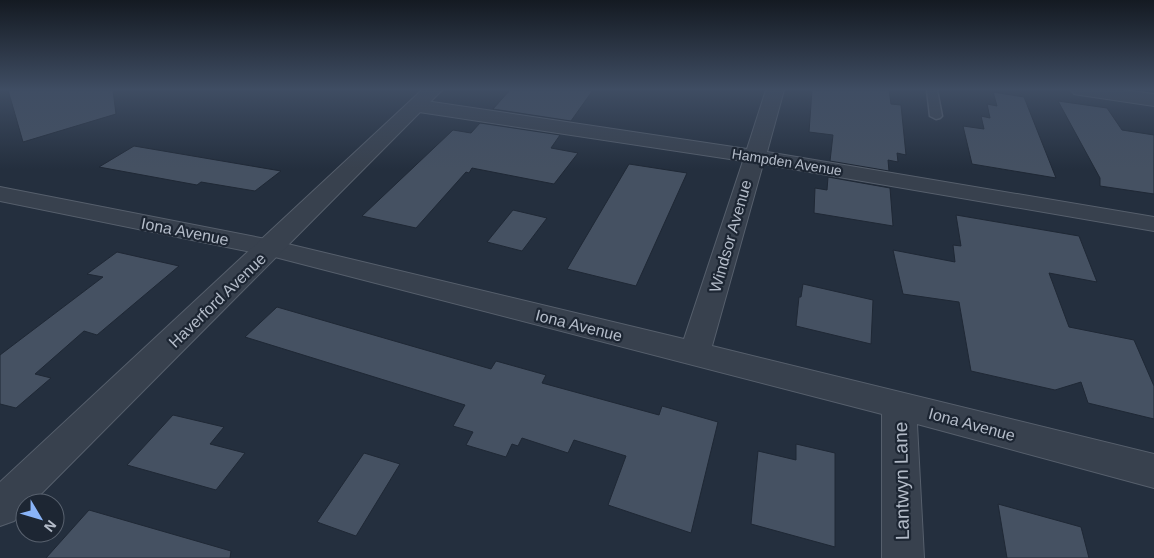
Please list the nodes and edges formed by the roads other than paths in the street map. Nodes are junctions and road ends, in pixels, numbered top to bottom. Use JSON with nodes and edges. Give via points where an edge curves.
{"nodes":[{"id":1,"x":407,"y":116,"type":"edge"},
{"id":2,"x":528,"y":116,"type":"edge"},
{"id":3,"x":766,"y":116,"type":"edge"},
{"id":4,"x":753,"y":156,"type":"junction"},
{"id":5,"x":0,"y":194,"type":"edge"},
{"id":6,"x":1154,"y":224,"type":"edge"},
{"id":7,"x":271,"y":248,"type":"junction"},
{"id":8,"x":695,"y":354,"type":"junction"},
{"id":9,"x":899,"y":405,"type":"junction"},
{"id":10,"x":1154,"y":471,"type":"edge"},
{"id":11,"x":0,"y":508,"type":"edge"},
{"id":12,"x":903,"y":558,"type":"edge"}],
"edges":[{"from":1,"to":7,"type":"street","name":"Haverford Avenue"},
{"from":2,"to":4,"type":"street","name":"Hampden Avenue"},
{"from":3,"to":4,"type":"street","name":"Windsor Avenue"},
{"from":4,"to":6,"type":"street","name":"Hampden Avenue"},
{"from":4,"to":8,"type":"street","name":"Windsor Avenue"},
{"from":5,"to":7,"type":"street","name":"Iona Avenue"},
{"from":7,"to":8,"type":"street","name":"Iona Avenue"},
{"from":7,"to":11,"type":"street","name":"Haverford Avenue"},
{"from":8,"to":9,"type":"street","name":"Iona Avenue"},
{"from":9,"to":10,"type":"street","name":"Iona Avenue"},
{"from":9,"to":12,"type":"street","name":"Lantwyn Lane"}]}
